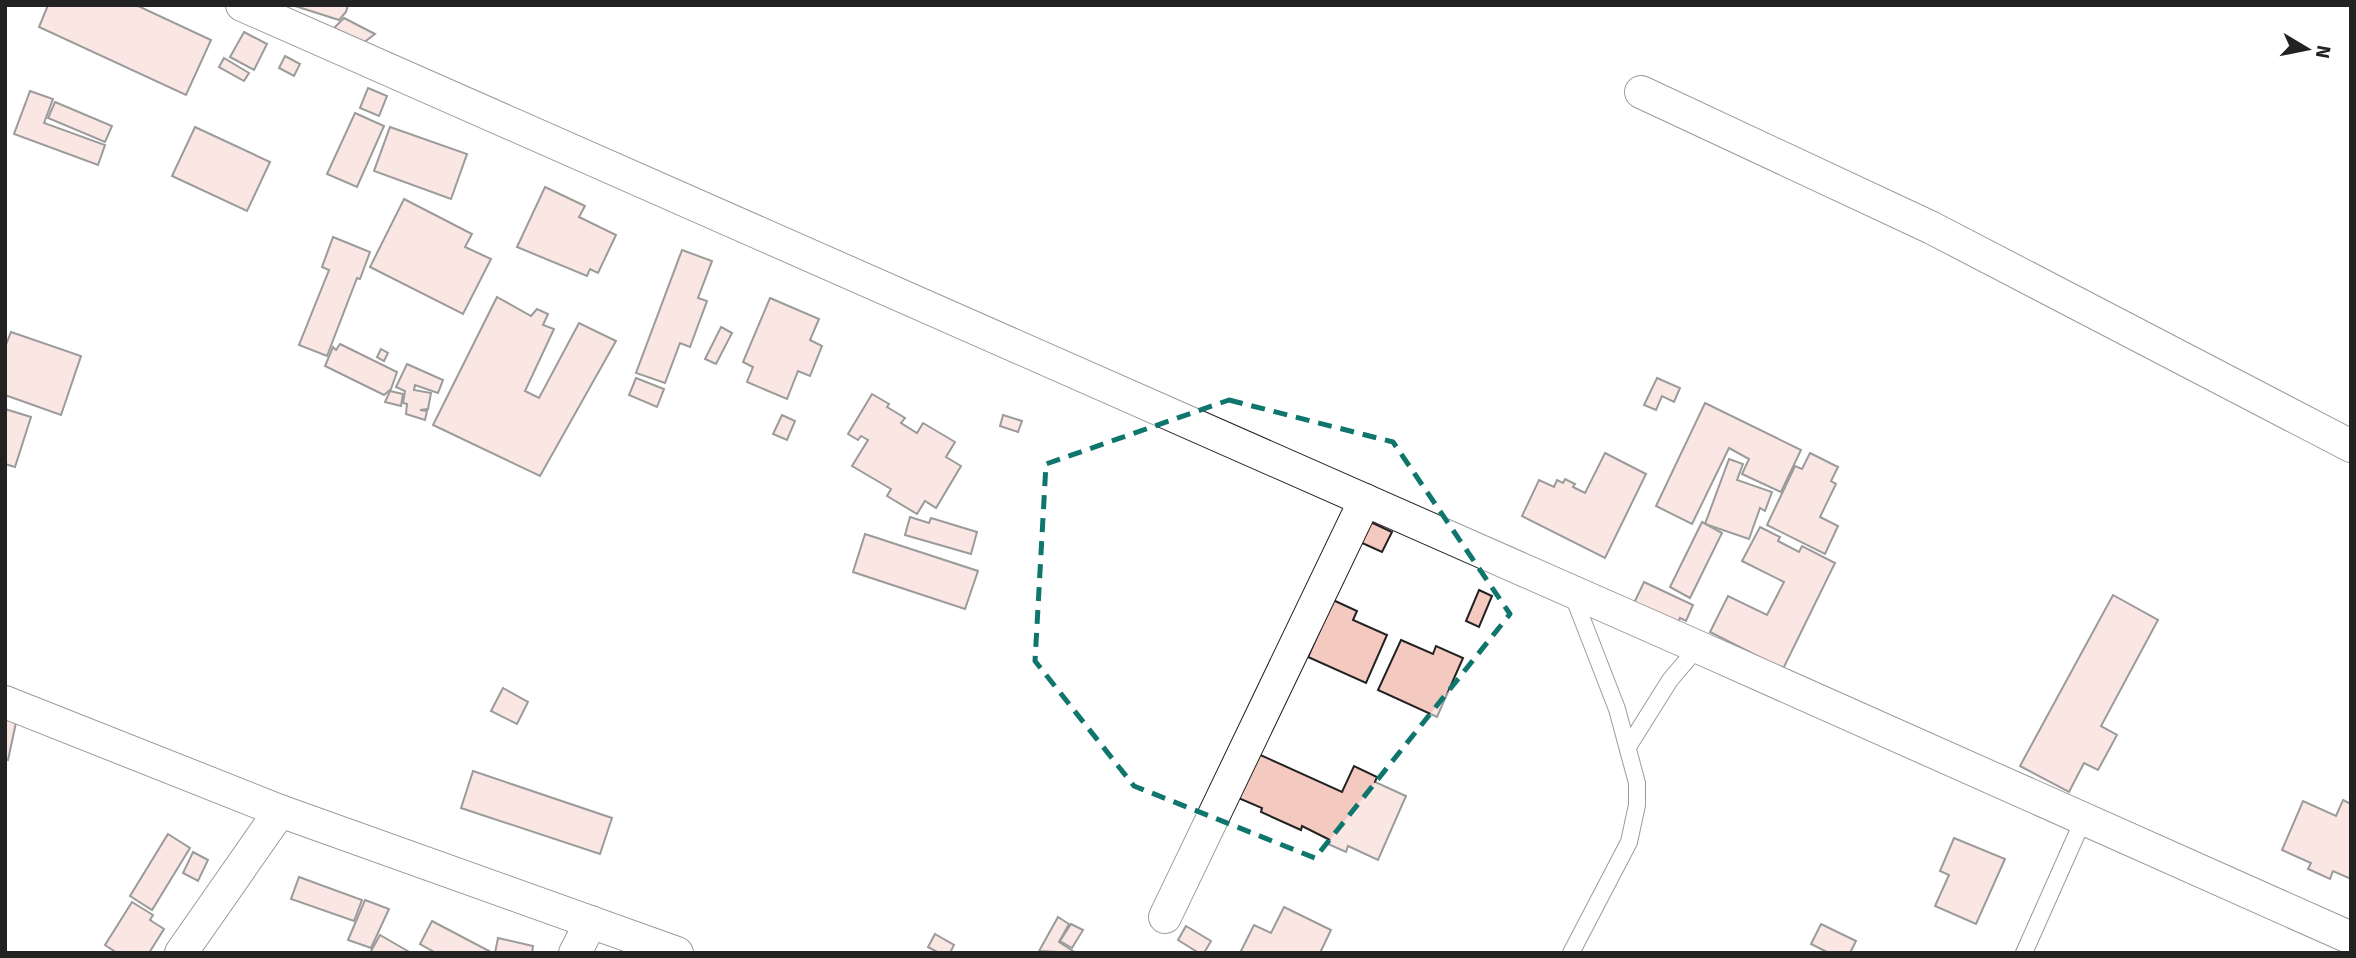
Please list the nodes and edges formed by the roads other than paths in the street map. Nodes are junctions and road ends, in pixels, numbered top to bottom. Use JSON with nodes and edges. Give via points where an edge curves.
{"nodes":[{"id":1,"x":242,"y":5,"type":"edge"},
{"id":2,"x":1641,"y":92,"type":"dead end"},
{"id":3,"x":2351,"y":446,"type":"edge"},
{"id":4,"x":1364,"y":500,"type":"junction"},
{"id":5,"x":1572,"y":591,"type":"junction"},
{"id":6,"x":1698,"y":647,"type":"junction"},
{"id":7,"x":5,"y":702,"type":"edge"},
{"id":8,"x":1628,"y":747,"type":"junction"},
{"id":9,"x":279,"y":811,"type":"junction"},
{"id":10,"x":2084,"y":818,"type":"junction"},
{"id":11,"x":1165,"y":917,"type":"dead end"},
{"id":12,"x":591,"y":922,"type":"junction"},
{"id":13,"x":2351,"y":938,"type":"edge"},
{"id":14,"x":181,"y":953,"type":"edge"},
{"id":15,"x":575,"y":953,"type":"edge"},
{"id":16,"x":677,"y":953,"type":"edge"},
{"id":17,"x":1571,"y":953,"type":"edge"},
{"id":18,"x":2024,"y":953,"type":"edge"}],
"edges":[{"from":1,"to":4,"type":"street"},
{"from":2,"to":3,"type":"street","via":[[1932,228]]},
{"from":4,"to":5,"type":"street"},
{"from":4,"to":11,"type":"street"},
{"from":5,"to":6,"type":"street"},
{"from":5,"to":8,"type":"lane"},
{"from":6,"to":8,"type":"lane","via":[[1670,680]]},
{"from":6,"to":10,"type":"street"},
{"from":7,"to":9,"type":"street"},
{"from":8,"to":17,"type":"lane","via":[[1637,783],[1629,842]]},
{"from":9,"to":12,"type":"street"},
{"from":9,"to":14,"type":"street"},
{"from":10,"to":13,"type":"street"},
{"from":10,"to":18,"type":"lane"},
{"from":12,"to":15,"type":"street"},
{"from":12,"to":16,"type":"street"}]}
